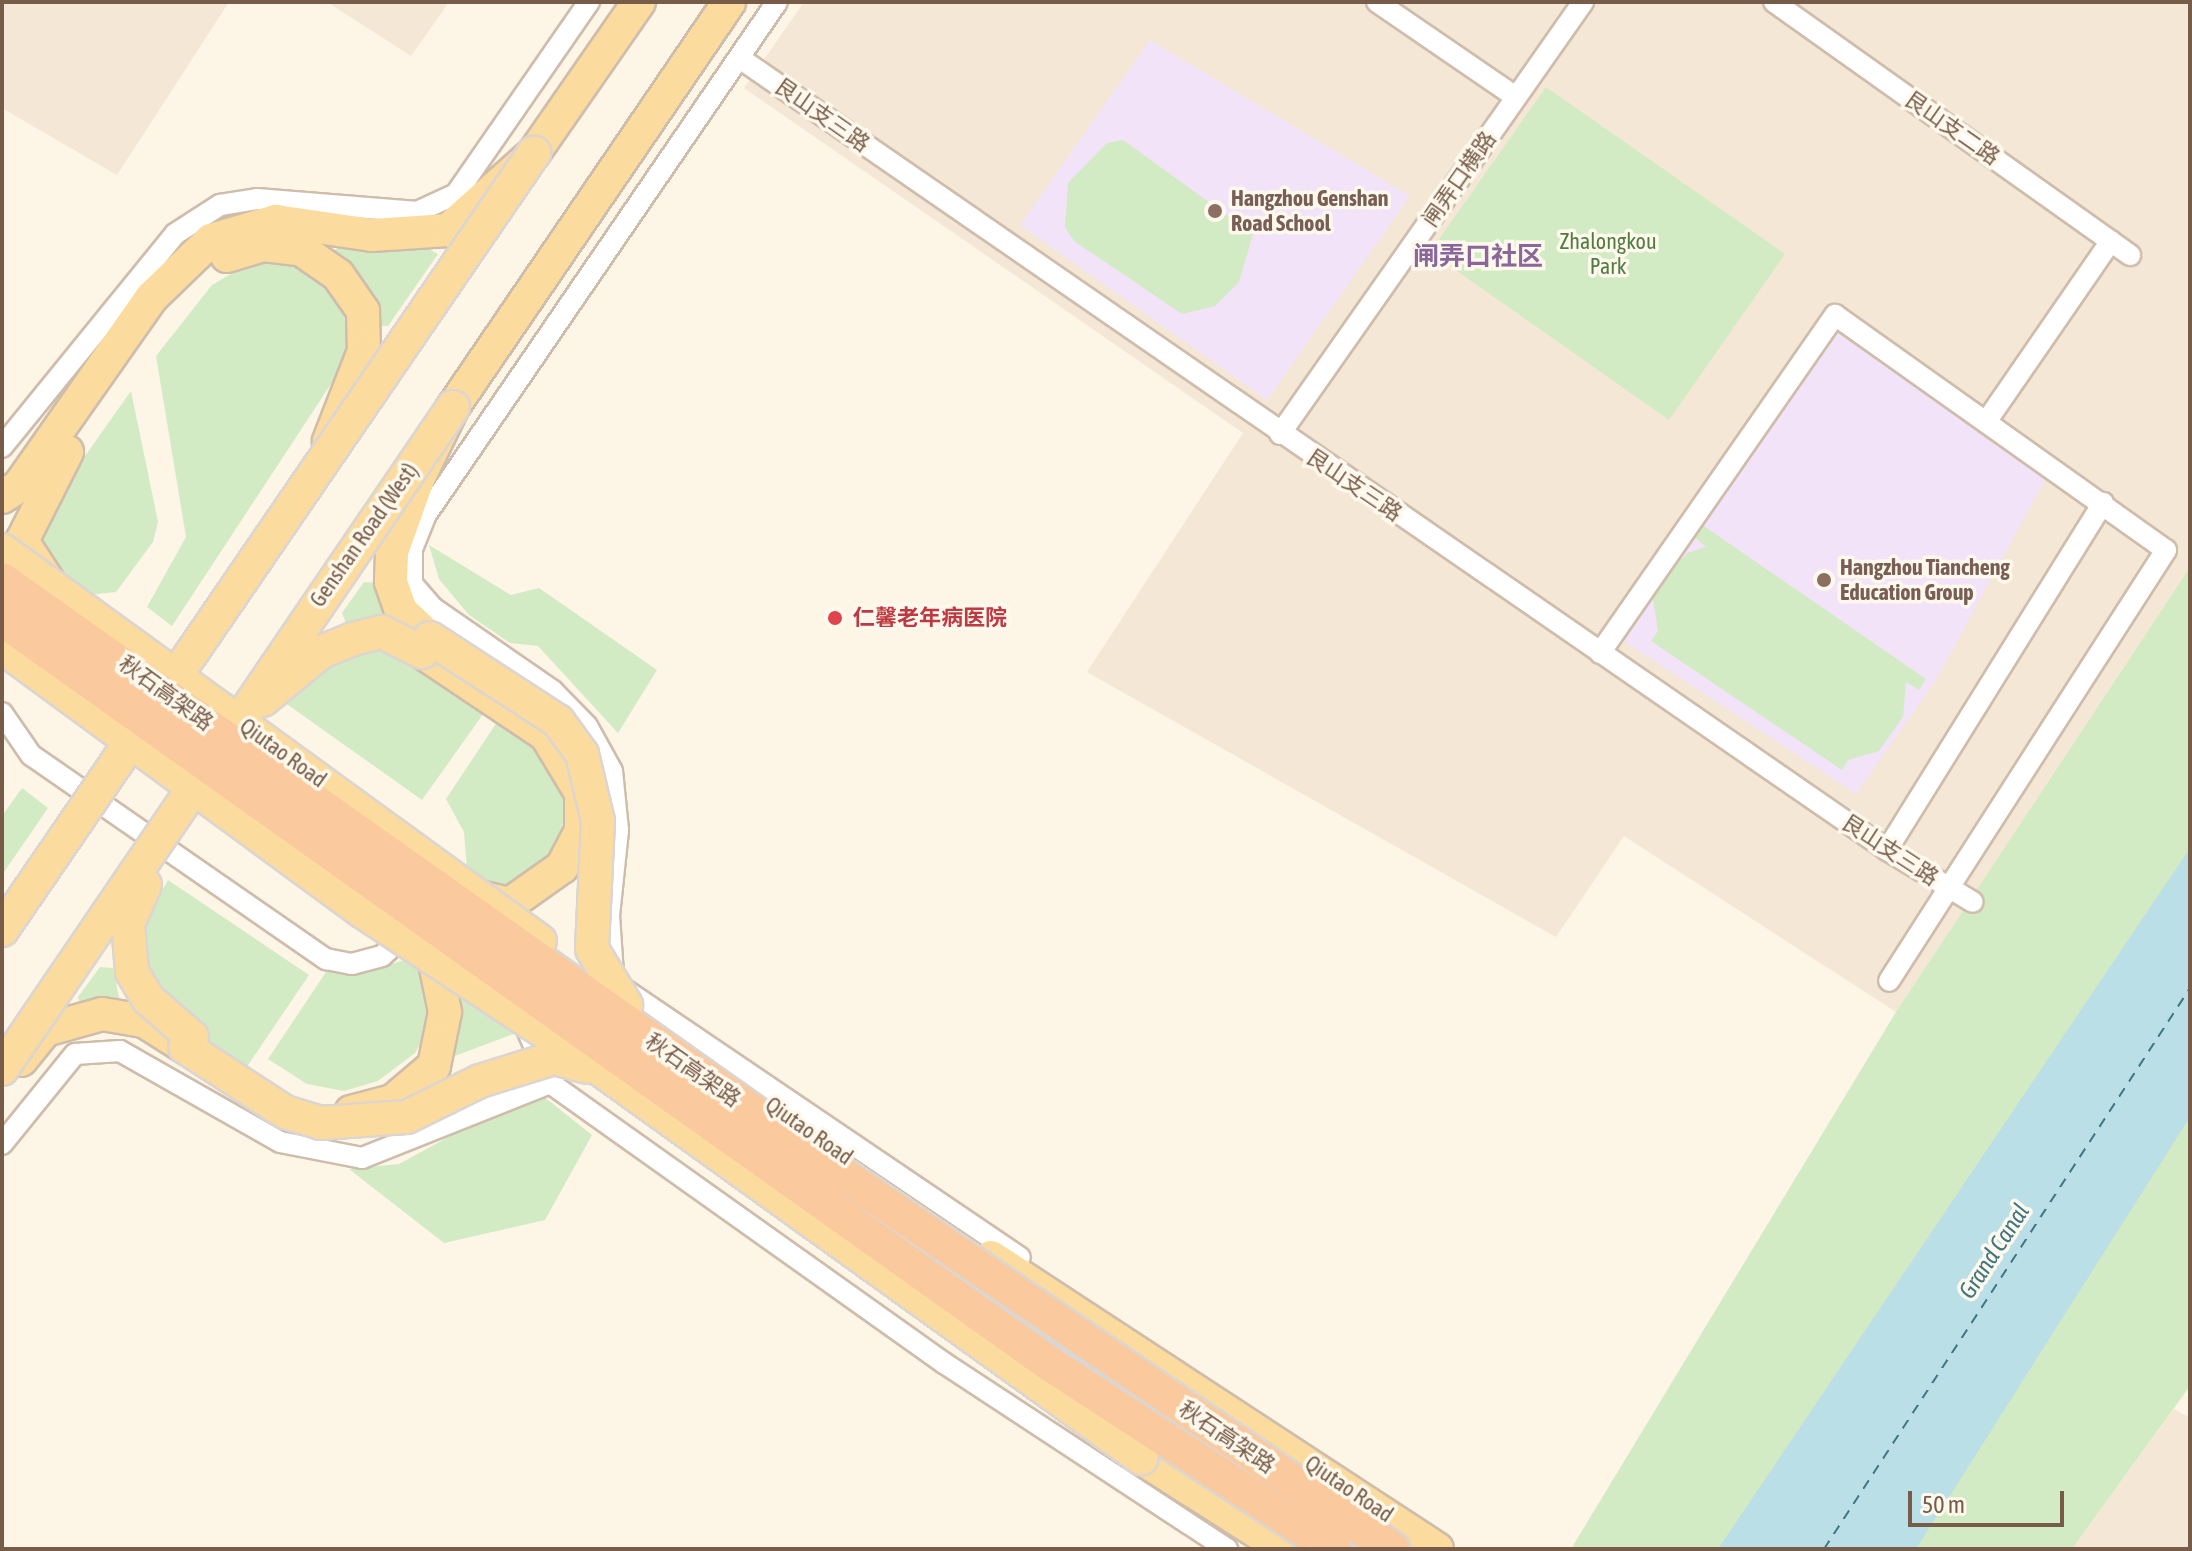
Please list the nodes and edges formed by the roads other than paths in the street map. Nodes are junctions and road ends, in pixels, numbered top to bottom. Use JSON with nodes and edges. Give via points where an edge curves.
{"nodes":[{"id":1,"x":589,"y":2,"type":"edge"},
{"id":2,"x":639,"y":2,"type":"edge"},
{"id":3,"x":729,"y":2,"type":"edge"},
{"id":4,"x":777,"y":2,"type":"edge"},
{"id":5,"x":1377,"y":2,"type":"edge"},
{"id":6,"x":1583,"y":2,"type":"edge"},
{"id":7,"x":1774,"y":2,"type":"edge"},
{"id":8,"x":741,"y":59,"type":"junction"},
{"id":9,"x":1516,"y":97,"type":"junction"},
{"id":10,"x":534,"y":153,"type":"junction"},
{"id":11,"x":2111,"y":241,"type":"junction"},
{"id":12,"x":2130,"y":255,"type":"dead end"},
{"id":13,"x":453,"y":407,"type":"junction"},
{"id":14,"x":1986,"y":422,"type":"junction"},
{"id":15,"x":1280,"y":434,"type":"junction"},
{"id":16,"x":2,"y":447,"type":"edge"},
{"id":17,"x":318,"y":470,"type":"junction"},
{"id":18,"x":2,"y":497,"type":"edge"},
{"id":19,"x":2103,"y":503,"type":"junction"},
{"id":20,"x":2,"y":550,"type":"edge"},
{"id":21,"x":2,"y":580,"type":"edge"},
{"id":22,"x":50,"y":584,"type":"junction"},
{"id":23,"x":7,"y":639,"type":"edge"},
{"id":24,"x":1600,"y":653,"type":"junction"},
{"id":25,"x":2,"y":673,"type":"edge"},
{"id":26,"x":2,"y":713,"type":"edge"},
{"id":27,"x":233,"y":724,"type":"junction"},
{"id":28,"x":173,"y":817,"type":"junction"},
{"id":29,"x":1887,"y":850,"type":"junction"},
{"id":30,"x":1951,"y":889,"type":"junction"},
{"id":31,"x":480,"y":897,"type":"junction"},
{"id":32,"x":1973,"y":902,"type":"dead end"},
{"id":33,"x":414,"y":926,"type":"junction"},
{"id":34,"x":2,"y":930,"type":"edge"},
{"id":35,"x":435,"y":963,"type":"junction"},
{"id":36,"x":1889,"y":981,"type":"dead end"},
{"id":37,"x":619,"y":994,"type":"junction"},
{"id":38,"x":2,"y":1069,"type":"edge"},
{"id":39,"x":602,"y":1071,"type":"junction"},
{"id":40,"x":550,"y":1083,"type":"junction"},
{"id":41,"x":2,"y":1084,"type":"edge"},
{"id":42,"x":2,"y":1144,"type":"edge"},
{"id":43,"x":1141,"y":1458,"type":"junction"},
{"id":44,"x":1196,"y":1528,"type":"junction"},
{"id":45,"x":1227,"y":1549,"type":"edge"},
{"id":46,"x":1284,"y":1549,"type":"edge"},
{"id":47,"x":1334,"y":1549,"type":"edge"},
{"id":48,"x":1392,"y":1549,"type":"edge"},
{"id":49,"x":1437,"y":1549,"type":"edge"}],
"edges":[{"from":1,"to":16,"type":"street","via":[[456,194],[417,212],[257,199],[220,205],[175,234]]},
{"from":2,"to":10,"type":"main road"},
{"from":3,"to":13,"type":"main road","name":"Genshan Road (West)"},
{"from":4,"to":8,"type":"street"},
{"from":5,"to":9,"type":"street"},
{"from":6,"to":9,"type":"street","name":"闸弄口横路"},
{"from":7,"to":11,"type":"street","name":"艮山支二路"},
{"from":8,"to":15,"type":"street","name":"艮山支三路"},
{"from":8,"to":37,"type":"street","via":[[425,516],[412,549],[412,584],[433,608],[553,691],[587,726],[612,771],[618,830],[609,916]]},
{"from":9,"to":15,"type":"street","name":"闸弄口横路"},
{"from":10,"to":17,"type":"main road","bridge":true},
{"from":10,"to":18,"type":"main road","bridge":true,"via":[[448,230],[372,235],[276,221],[211,240],[152,297],[19,486]]},
{"from":11,"to":12,"type":"street","name":"艮山支二路"},
{"from":11,"to":14,"type":"street"},
{"from":13,"to":27,"type":"main road","name":"Genshan Road (West)","bridge":true},
{"from":13,"to":37,"type":"main road","bridge":true,"via":[[400,524],[391,582],[401,611],[430,638],[558,721],[582,754],[598,821],[592,949]]},
{"from":14,"to":19,"type":"street"},
{"from":14,"to":24,"type":"street","via":[[1835,315]]},
{"from":15,"to":24,"type":"street","name":"艮山支三路"},
{"from":17,"to":22,"type":"main road","bridge":true,"via":[[364,351],[363,311],[338,275],[302,250],[264,245],[232,253],[167,309],[55,469],[22,541]]},
{"from":17,"to":34,"type":"main road","bridge":true},
{"from":19,"to":29,"type":"street"},
{"from":19,"to":30,"type":"street","via":[[2166,550]]},
{"from":20,"to":22,"type":"main road","name":"Qiutao Road","bridge":true},
{"from":21,"to":48,"type":"highway","name":"秋石高架路","bridge":true,"via":[[735,1100]]},
{"from":22,"to":31,"type":"main road","name":"Qiutao Road","bridge":true},
{"from":23,"to":25,"type":"street"},
{"from":23,"to":33,"type":"street","via":[[59,605],[103,606],[411,831],[441,878]]},
{"from":23,"to":35,"type":"main road","bridge":true,"via":[[36,674]]},
{"from":23,"to":47,"type":"highway","name":"秋石高架路","bridge":true,"via":[[1050,1364]]},
{"from":24,"to":29,"type":"street","name":"艮山支三路"},
{"from":26,"to":33,"type":"street","via":[[31,755],[326,959],[352,964],[382,956]]},
{"from":27,"to":28,"type":"main road","name":"Genshan Road (West)","bridge":true},
{"from":27,"to":31,"type":"main road","bridge":true,"via":[[321,652],[382,632],[546,735],[581,793],[581,831],[562,867],[537,892],[510,904]]},
{"from":28,"to":35,"type":"main road","bridge":true,"via":[[128,924],[132,972],[167,1019],[294,1103],[368,1112],[416,1087],[444,1040]]},
{"from":28,"to":38,"type":"main road","name":"Genshan Road (West)","bridge":true},
{"from":29,"to":30,"type":"street","name":"艮山支三路"},
{"from":30,"to":32,"type":"street","name":"艮山支三路"},
{"from":30,"to":36,"type":"street"},
{"from":31,"to":37,"type":"main road","name":"Qiutao Road","bridge":true},
{"from":33,"to":37,"type":"street","via":[[525,997]]},
{"from":33,"to":40,"type":"street","via":[[516,1004]]},
{"from":35,"to":39,"type":"main road","bridge":true},
{"from":37,"to":40,"type":"street"},
{"from":37,"to":49,"type":"main road","name":"Qiutao Road","via":[[992,1258],[1231,1408]]},
{"from":39,"to":41,"type":"main road","bridge":true,"via":[[554,1058],[480,1081],[407,1117],[320,1123],[285,1112],[144,1021],[102,1014],[45,1030]]},
{"from":39,"to":43,"type":"main road","bridge":true},
{"from":40,"to":42,"type":"street","via":[[494,1100],[362,1158],[322,1155],[280,1142],[120,1051],[75,1054]]},
{"from":40,"to":44,"type":"street","via":[[944,1363]]},
{"from":43,"to":44,"type":"street"},
{"from":43,"to":46,"type":"main road"},
{"from":44,"to":45,"type":"street"}]}
